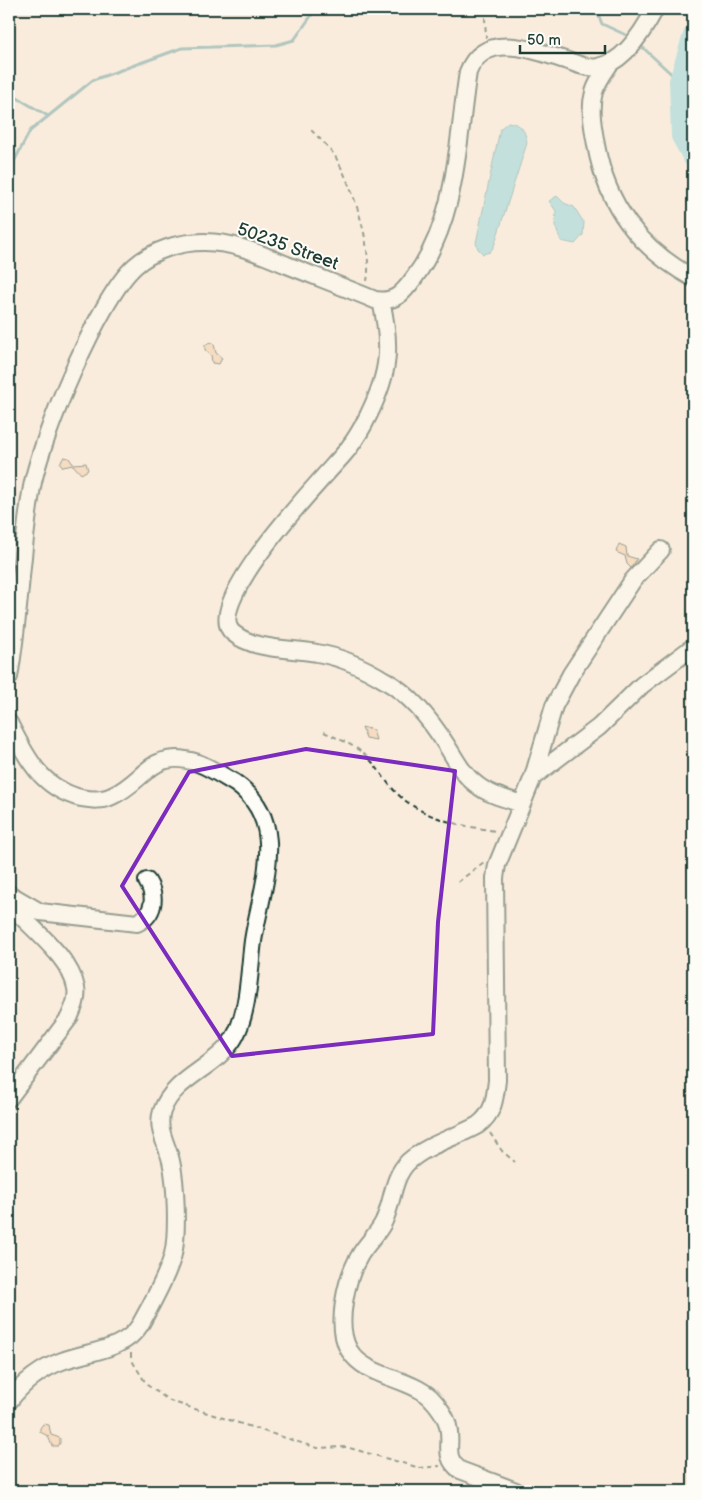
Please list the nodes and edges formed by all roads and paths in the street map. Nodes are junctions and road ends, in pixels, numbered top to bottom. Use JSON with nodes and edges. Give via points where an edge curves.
{"nodes":[{"id":1,"x":481,"y":9,"type":"edge"},
{"id":2,"x":655,"y":9,"type":"edge"},
{"id":3,"x":485,"y":50,"type":"junction"},
{"id":4,"x":610,"y":62,"type":"junction"},
{"id":5,"x":311,"y":130,"type":"dead end"},
{"id":6,"x":693,"y":278,"type":"edge"},
{"id":7,"x":364,"y":296,"type":"junction"},
{"id":8,"x":381,"y":301,"type":"junction"},
{"id":9,"x":661,"y":550,"type":"dead end"},
{"id":10,"x":693,"y":646,"type":"edge"},
{"id":11,"x":9,"y":677,"type":"edge"},
{"id":12,"x":9,"y":723,"type":"edge"},
{"id":13,"x":324,"y":732,"type":"dead end"},
{"id":14,"x":533,"y":777,"type":"junction"},
{"id":15,"x":522,"y":804,"type":"junction"},
{"id":16,"x":510,"y":833,"type":"junction"},
{"id":17,"x":485,"y":861,"type":"dead end"},
{"id":18,"x":148,"y":882,"type":"dead end"},
{"id":19,"x":458,"y":882,"type":"dead end"},
{"id":20,"x":9,"y":894,"type":"edge"},
{"id":21,"x":9,"y":903,"type":"edge"},
{"id":22,"x":9,"y":1098,"type":"edge"},
{"id":23,"x":486,"y":1119,"type":"junction"},
{"id":24,"x":515,"y":1162,"type":"dead end"},
{"id":25,"x":130,"y":1336,"type":"junction"},
{"id":26,"x":9,"y":1401,"type":"edge"},
{"id":27,"x":452,"y":1464,"type":"junction"},
{"id":28,"x":516,"y":1491,"type":"edge"}],
"edges":[{"from":1,"to":3,"type":"path","via":[[486,31]]},
{"from":2,"to":4,"type":"street","via":[[640,35]]},
{"from":3,"to":4,"type":"street","via":[[522,49],[598,68]]},
{"from":3,"to":8,"type":"street","via":[[472,61],[468,72],[451,193],[435,240],[422,267],[397,299]]},
{"from":4,"to":6,"type":"street","via":[[591,105],[600,167],[609,194],[637,234],[670,264]]},
{"from":5,"to":7,"type":"path","via":[[334,155],[357,210],[369,270]]},
{"from":7,"to":8,"type":"street","name":"50235 Street"},
{"from":7,"to":11,"type":"street","name":"50235 Street","via":[[224,243],[184,244],[156,251],[119,283],[84,351],[39,458],[26,526]]},
{"from":8,"to":15,"type":"street","via":[[389,344],[388,360],[372,409],[345,454],[286,518],[250,569],[229,608],[228,625],[239,637],[252,642],[336,657],[389,682],[431,722],[470,780],[485,791]]},
{"from":9,"to":14,"type":"street","via":[[633,580],[571,674],[554,706]]},
{"from":10,"to":14,"type":"street","via":[[642,685],[599,727]]},
{"from":12,"to":25,"type":"street","via":[[30,763],[57,789],[92,800],[102,799],[113,796],[147,768],[163,760],[198,763],[221,774],[255,800],[264,817],[268,835],[265,879],[247,994],[236,1035],[220,1056],[172,1093],[161,1114],[162,1136],[174,1178],[174,1253],[139,1326]]},
{"from":13,"to":16,"type":"path","via":[[353,746],[372,762],[386,783],[403,799],[427,813],[455,825]]},
{"from":14,"to":15,"type":"street"},
{"from":15,"to":16,"type":"street"},
{"from":16,"to":23,"type":"street","via":[[495,878],[497,1080],[492,1110]]},
{"from":17,"to":19,"type":"path"},
{"from":18,"to":20,"type":"street","via":[[152,889],[152,906],[144,920],[137,923],[40,912]]},
{"from":21,"to":22,"type":"street","via":[[60,957],[71,972],[77,990],[69,1018]]},
{"from":23,"to":24,"type":"path","via":[[491,1137]]},
{"from":23,"to":27,"type":"street","via":[[468,1131],[423,1150],[400,1171],[385,1220],[353,1268],[344,1301],[343,1328],[349,1350],[361,1363],[429,1397],[448,1425],[448,1458]]},
{"from":25,"to":26,"type":"street","via":[[111,1347],[62,1360],[44,1369]]},
{"from":25,"to":27,"type":"path","via":[[131,1359],[147,1385],[170,1401],[317,1448],[346,1447],[420,1468]]},
{"from":27,"to":28,"type":"street"}]}
